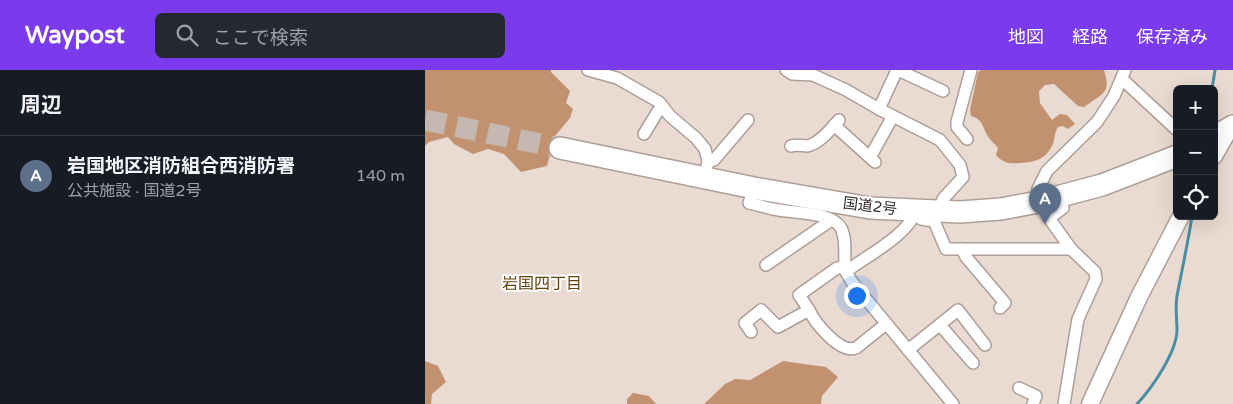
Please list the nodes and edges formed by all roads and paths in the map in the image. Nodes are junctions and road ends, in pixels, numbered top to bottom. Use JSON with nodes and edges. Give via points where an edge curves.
{"nodes":[{"id":1,"x":588,"y":70,"type":"edge"},
{"id":2,"x":786,"y":70,"type":"edge"},
{"id":3,"x":897,"y":70,"type":"edge"},
{"id":4,"x":971,"y":70,"type":"edge"},
{"id":5,"x":811,"y":73,"type":"edge"},
{"id":6,"x":1123,"y":74,"type":"edge"},
{"id":7,"x":943,"y":91,"type":"dead end"},
{"id":8,"x":663,"y":108,"type":"junction"},
{"id":9,"x":879,"y":109,"type":"junction"},
{"id":10,"x":893,"y":116,"type":"junction"},
{"id":11,"x":748,"y":120,"type":"dead end"},
{"id":12,"x":1173,"y":126,"type":"edge"},
{"id":13,"x":1226,"y":130,"type":"edge"},
{"id":14,"x":644,"y":134,"type":"dead end"},
{"id":15,"x":967,"y":139,"type":"dead end"},
{"id":16,"x":791,"y":146,"type":"dead end"},
{"id":17,"x":1218,"y":147,"type":"edge"},
{"id":18,"x":560,"y":148,"type":"tunnel mouth"},
{"id":19,"x":1173,"y":158,"type":"edge"},
{"id":20,"x":706,"y":169,"type":"junction"},
{"id":21,"x":754,"y":188,"type":"junction"},
{"id":22,"x":1061,"y":196,"type":"junction"},
{"id":23,"x":1038,"y":202,"type":"junction"},
{"id":24,"x":939,"y":211,"type":"junction"},
{"id":25,"x":915,"y":214,"type":"junction"},
{"id":26,"x":830,"y":219,"type":"junction"},
{"id":27,"x":1179,"y":220,"type":"edge"},
{"id":28,"x":962,"y":249,"type":"junction"},
{"id":29,"x":1071,"y":249,"type":"junction"},
{"id":30,"x":766,"y":265,"type":"dead end"},
{"id":31,"x":845,"y":269,"type":"junction"},
{"id":32,"x":1000,"y":308,"type":"dead end"},
{"id":33,"x":809,"y":310,"type":"junction"},
{"id":34,"x":886,"y":324,"type":"junction"},
{"id":35,"x":940,"y":325,"type":"junction"},
{"id":36,"x":751,"y":332,"type":"dead end"},
{"id":37,"x":985,"y":345,"type":"dead end"},
{"id":38,"x":908,"y":350,"type":"junction"},
{"id":39,"x":973,"y":362,"type":"dead end"},
{"id":40,"x":1019,"y":388,"type":"dead end"},
{"id":41,"x":953,"y":404,"type":"edge"},
{"id":42,"x":1033,"y":404,"type":"edge"},
{"id":43,"x":1064,"y":404,"type":"edge"},
{"id":44,"x":1090,"y":404,"type":"edge"}],
"edges":[{"from":1,"to":8,"type":"street","via":[[617,78],[653,98]]},
{"from":2,"to":5,"type":"street","via":[[792,74]]},
{"from":3,"to":7,"type":"street"},
{"from":3,"to":9,"type":"street"},
{"from":4,"to":15,"type":"street","via":[[957,122]]},
{"from":5,"to":9,"type":"street"},
{"from":6,"to":12,"type":"street"},
{"from":6,"to":23,"type":"street","via":[[1114,96],[1097,122],[1047,172],[1038,189]]},
{"from":8,"to":14,"type":"street"},
{"from":8,"to":20,"type":"street","via":[[705,149]]},
{"from":9,"to":10,"type":"street"},
{"from":10,"to":16,"type":"street","via":[[872,159],[836,123],[809,146]]},
{"from":10,"to":24,"type":"street","via":[[940,140],[960,165],[963,178],[943,199]]},
{"from":11,"to":20,"type":"street"},
{"from":13,"to":17,"type":"street"},
{"from":18,"to":20,"type":"highway","name":"国道2号"},
{"from":19,"to":22,"type":"highway","name":"国道2号","via":[[1102,186]]},
{"from":20,"to":21,"type":"highway","name":"国道2号"},
{"from":21,"to":25,"type":"highway","name":"国道2号"},
{"from":21,"to":26,"type":"street","via":[[749,203]]},
{"from":22,"to":23,"type":"highway","name":"国道2号"},
{"from":22,"to":29,"type":"street","via":[[1063,208],[1049,218]]},
{"from":23,"to":24,"type":"highway","name":"国道2号","via":[[1001,209]]},
{"from":24,"to":25,"type":"highway","name":"国道2号"},
{"from":25,"to":28,"type":"street","via":[[934,221],[946,249]]},
{"from":25,"to":31,"type":"street","via":[[905,229]]},
{"from":26,"to":30,"type":"street"},
{"from":26,"to":31,"type":"street","via":[[842,229]]},
{"from":27,"to":44,"type":"street"},
{"from":28,"to":29,"type":"street"},
{"from":28,"to":32,"type":"street","via":[[1005,303]]},
{"from":29,"to":43,"type":"street","via":[[1095,272],[1096,279],[1078,319]]},
{"from":31,"to":33,"type":"street","via":[[837,268],[799,295]]},
{"from":31,"to":34,"type":"street"},
{"from":33,"to":34,"type":"street","via":[[827,334],[842,347],[852,350]]},
{"from":33,"to":36,"type":"street","via":[[778,327],[761,310],[745,323]]},
{"from":34,"to":38,"type":"street"},
{"from":35,"to":37,"type":"street","via":[[958,310]]},
{"from":35,"to":38,"type":"street"},
{"from":35,"to":39,"type":"street"},
{"from":38,"to":41,"type":"street"},
{"from":40,"to":42,"type":"street","via":[[1036,396]]}]}
